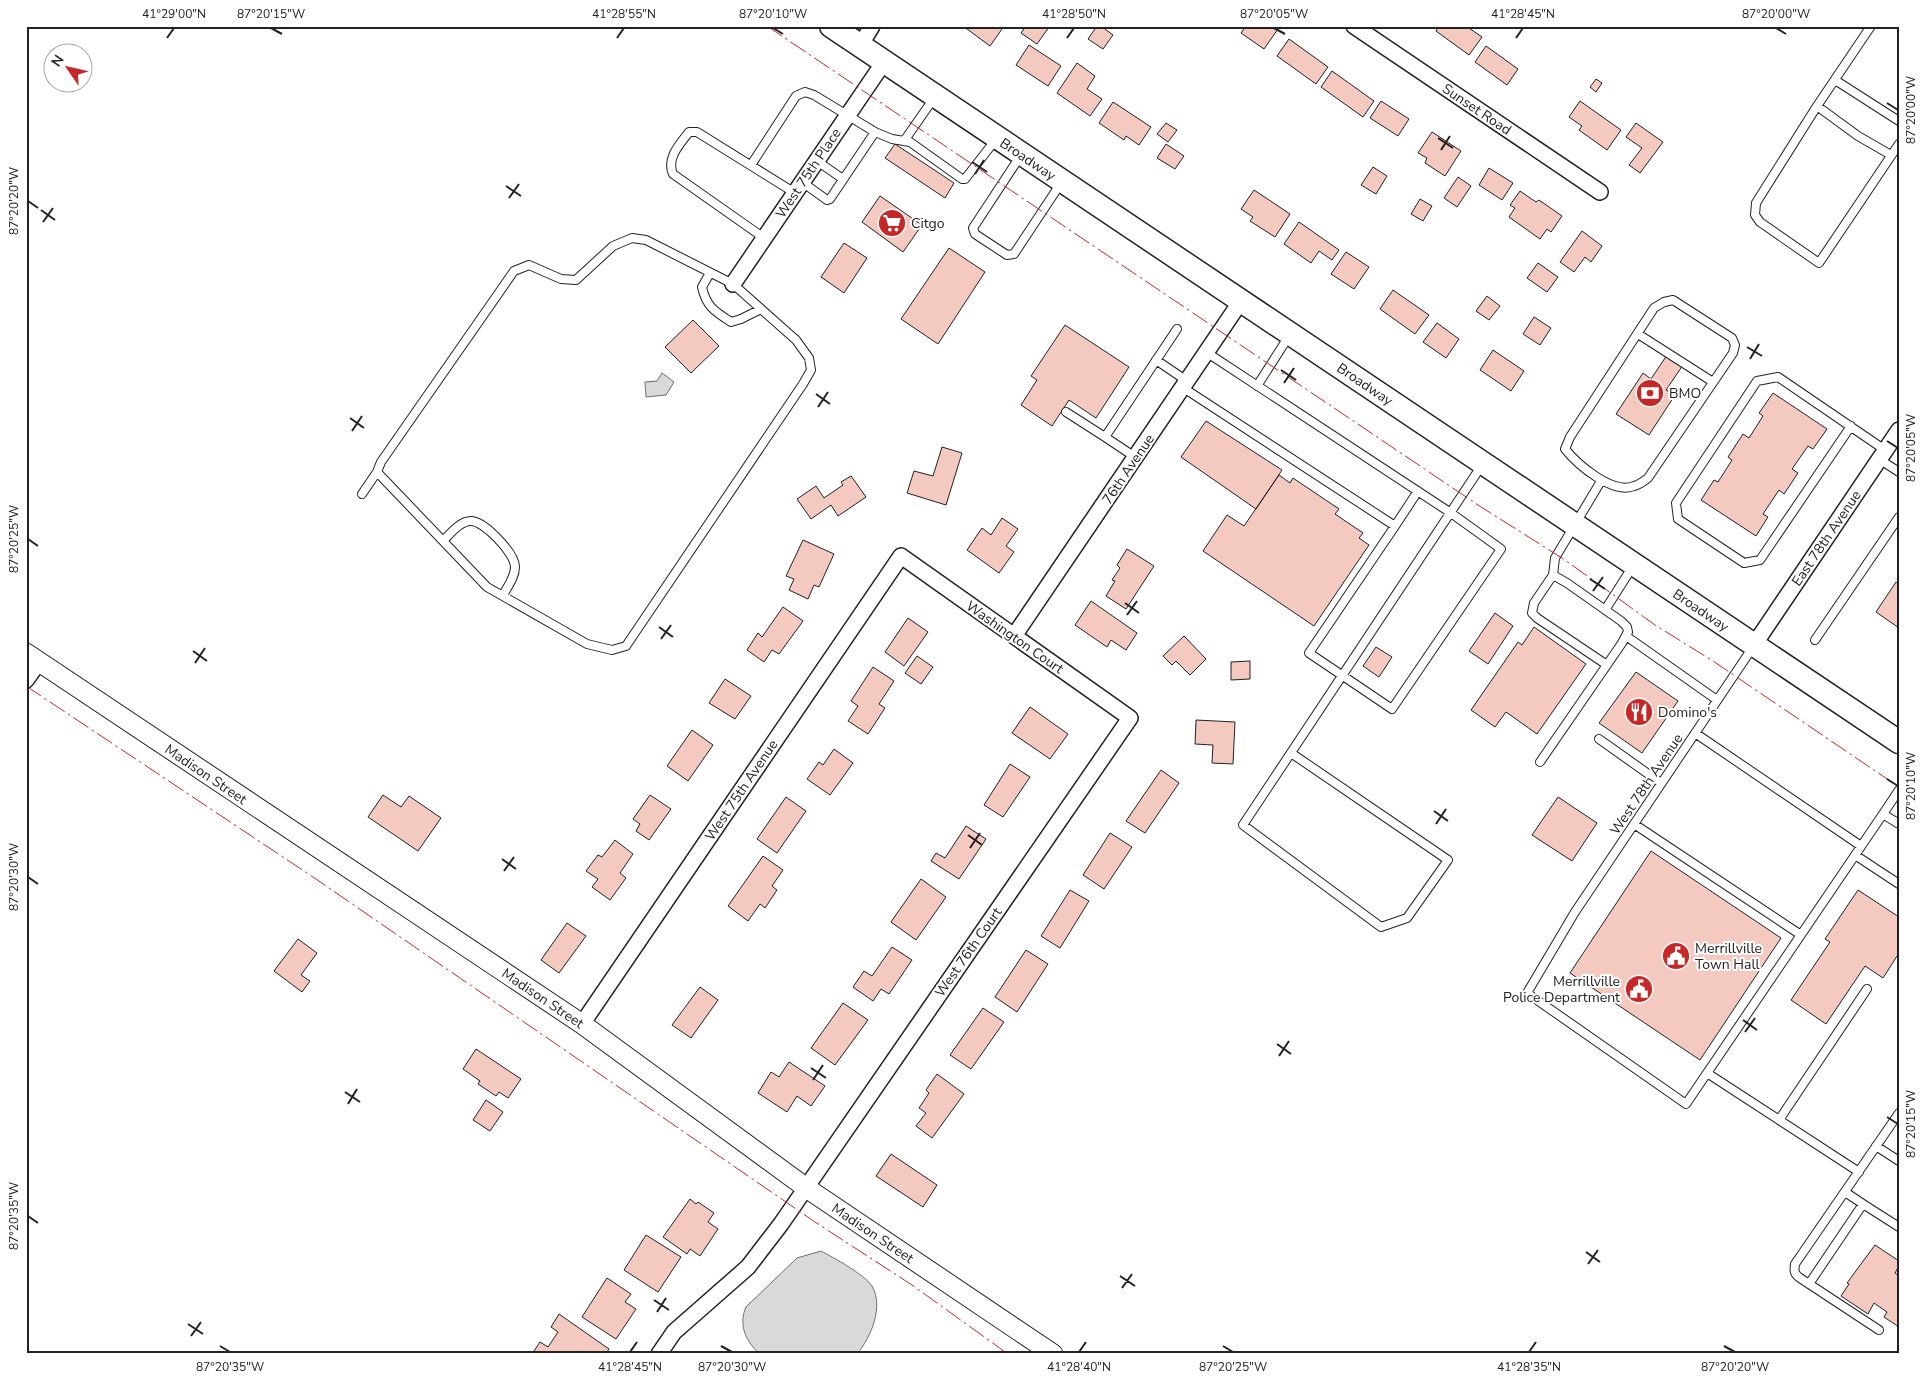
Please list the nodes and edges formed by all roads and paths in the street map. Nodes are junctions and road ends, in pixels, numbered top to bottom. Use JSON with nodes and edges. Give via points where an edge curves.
{"nodes":[{"id":1,"x":831,"y":26,"type":"edge"},
{"id":2,"x":872,"y":26,"type":"edge"},
{"id":3,"x":1354,"y":26,"type":"edge"},
{"id":4,"x":1871,"y":26,"type":"edge"},
{"id":5,"x":860,"y":46,"type":"junction"},
{"id":6,"x":884,"y":62,"type":"junction"},
{"id":7,"x":1835,"y":80,"type":"junction"},
{"id":8,"x":936,"y":96,"type":"junction"},
{"id":9,"x":1817,"y":106,"type":"junction"},
{"id":10,"x":847,"y":116,"type":"junction"},
{"id":11,"x":1899,"y":121,"type":"edge"},
{"id":12,"x":875,"y":132,"type":"junction"},
{"id":13,"x":997,"y":138,"type":"junction"},
{"id":14,"x":904,"y":141,"type":"junction"},
{"id":15,"x":1899,"y":144,"type":"edge"},
{"id":16,"x":1022,"y":154,"type":"junction"},
{"id":17,"x":1891,"y":155,"type":"junction"},
{"id":18,"x":817,"y":161,"type":"junction"},
{"id":19,"x":751,"y":165,"type":"junction"},
{"id":20,"x":843,"y":179,"type":"junction"},
{"id":21,"x":1062,"y":181,"type":"junction"},
{"id":22,"x":799,"y":188,"type":"junction"},
{"id":23,"x":1600,"y":192,"type":"dead end"},
{"id":24,"x":764,"y":238,"type":"junction"},
{"id":25,"x":710,"y":273,"type":"junction"},
{"id":26,"x":733,"y":284,"type":"junction"},
{"id":27,"x":1241,"y":301,"type":"junction"},
{"id":28,"x":761,"y":309,"type":"junction"},
{"id":29,"x":1176,"y":329,"type":"dead end"},
{"id":30,"x":1290,"y":334,"type":"junction"},
{"id":31,"x":1638,"y":334,"type":"junction"},
{"id":32,"x":1206,"y":352,"type":"junction"},
{"id":33,"x":1156,"y":360,"type":"junction"},
{"id":34,"x":1713,"y":382,"type":"junction"},
{"id":35,"x":1185,"y":384,"type":"junction"},
{"id":36,"x":1257,"y":386,"type":"junction"},
{"id":37,"x":1066,"y":412,"type":"dead end"},
{"id":38,"x":1850,"y":426,"type":"junction"},
{"id":39,"x":1899,"y":430,"type":"edge"},
{"id":40,"x":1105,"y":437,"type":"junction"},
{"id":41,"x":1882,"y":455,"type":"junction"},
{"id":42,"x":1135,"y":457,"type":"junction"},
{"id":43,"x":1484,"y":464,"type":"junction"},
{"id":44,"x":377,"y":472,"type":"junction"},
{"id":45,"x":1899,"y":472,"type":"edge"},
{"id":46,"x":1601,"y":481,"type":"junction"},
{"id":47,"x":1418,"y":491,"type":"junction"},
{"id":48,"x":362,"y":494,"type":"dead end"},
{"id":49,"x":1451,"y":513,"type":"junction"},
{"id":50,"x":1899,"y":517,"type":"edge"},
{"id":51,"x":1575,"y":525,"type":"junction"},
{"id":52,"x":1395,"y":526,"type":"junction"},
{"id":53,"x":443,"y":541,"type":"junction"},
{"id":54,"x":900,"y":556,"type":"joint"},
{"id":55,"x":1634,"y":565,"type":"junction"},
{"id":56,"x":1553,"y":575,"type":"junction"},
{"id":57,"x":503,"y":595,"type":"junction"},
{"id":58,"x":1605,"y":610,"type":"junction"},
{"id":59,"x":1014,"y":636,"type":"junction"},
{"id":60,"x":1626,"y":636,"type":"junction"},
{"id":61,"x":1815,"y":640,"type":"dead end"},
{"id":62,"x":1754,"y":645,"type":"junction"},
{"id":63,"x":32,"y":658,"type":"edge"},
{"id":64,"x":1607,"y":665,"type":"junction"},
{"id":65,"x":1342,"y":676,"type":"junction"},
{"id":66,"x":26,"y":680,"type":"edge"},
{"id":67,"x":1717,"y":700,"type":"junction"},
{"id":68,"x":1130,"y":718,"type":"joint"},
{"id":69,"x":1695,"y":733,"type":"junction"},
{"id":70,"x":1599,"y":739,"type":"dead end"},
{"id":71,"x":1899,"y":742,"type":"edge"},
{"id":72,"x":1291,"y":752,"type":"junction"},
{"id":73,"x":1540,"y":762,"type":"dead end"},
{"id":74,"x":1661,"y":783,"type":"junction"},
{"id":75,"x":1899,"y":790,"type":"edge"},
{"id":76,"x":1883,"y":814,"type":"junction"},
{"id":77,"x":1634,"y":824,"type":"junction"},
{"id":78,"x":1899,"y":824,"type":"edge"},
{"id":79,"x":1861,"y":846,"type":"junction"},
{"id":80,"x":1855,"y":854,"type":"junction"},
{"id":81,"x":1899,"y":884,"type":"edge"},
{"id":82,"x":1800,"y":935,"type":"junction"},
{"id":83,"x":1868,"y":989,"type":"dead end"},
{"id":84,"x":582,"y":1024,"type":"junction"},
{"id":85,"x":1707,"y":1073,"type":"junction"},
{"id":86,"x":1899,"y":1113,"type":"edge"},
{"id":87,"x":1779,"y":1120,"type":"junction"},
{"id":88,"x":1876,"y":1146,"type":"junction"},
{"id":89,"x":1899,"y":1161,"type":"edge"},
{"id":90,"x":1858,"y":1172,"type":"junction"},
{"id":91,"x":805,"y":1187,"type":"junction"},
{"id":92,"x":1844,"y":1192,"type":"junction"},
{"id":93,"x":1863,"y":1204,"type":"junction"},
{"id":94,"x":1899,"y":1227,"type":"edge"},
{"id":95,"x":1808,"y":1284,"type":"junction"},
{"id":96,"x":1879,"y":1330,"type":"dead end"},
{"id":97,"x":659,"y":1354,"type":"edge"},
{"id":98,"x":1053,"y":1354,"type":"edge"}],
"edges":[{"from":1,"to":5,"type":"main road","name":"Broadway"},
{"from":2,"to":5,"type":"street"},
{"from":3,"to":23,"type":"street","name":"Sunset Road"},
{"from":4,"to":7,"type":"lane"},
{"from":5,"to":6,"type":"main road","name":"Broadway"},
{"from":6,"to":8,"type":"main road","name":"Broadway"},
{"from":6,"to":10,"type":"street","name":"West 75th Place"},
{"from":7,"to":9,"type":"lane"},
{"from":7,"to":11,"type":"lane"},
{"from":8,"to":13,"type":"main road","name":"Broadway"},
{"from":8,"to":14,"type":"lane"},
{"from":9,"to":17,"type":"lane"},
{"from":9,"to":17,"type":"lane","via":[[1756,203],[1755,215],[1760,222],[1819,263]]},
{"from":10,"to":12,"type":"lane"},
{"from":10,"to":18,"type":"street","name":"West 75th Place"},
{"from":10,"to":19,"type":"lane","via":[[814,94],[805,92],[796,96]]},
{"from":12,"to":14,"type":"lane"},
{"from":12,"to":20,"type":"lane"},
{"from":13,"to":14,"type":"lane","via":[[965,179]]},
{"from":13,"to":16,"type":"main road","name":"Broadway"},
{"from":15,"to":17,"type":"lane"},
{"from":16,"to":21,"type":"main road","name":"Broadway"},
{"from":16,"to":21,"type":"lane","via":[[973,228],[975,234],[1007,255],[1014,254]]},
{"from":18,"to":20,"type":"lane"},
{"from":18,"to":22,"type":"street","name":"West 75th Place"},
{"from":19,"to":22,"type":"lane"},
{"from":19,"to":24,"type":"lane","via":[[697,132],[689,132],[672,155],[670,166],[673,174]]},
{"from":20,"to":22,"type":"lane","via":[[827,200]]},
{"from":21,"to":27,"type":"main road","name":"Broadway"},
{"from":22,"to":24,"type":"street","name":"West 75th Place"},
{"from":24,"to":26,"type":"street","name":"West 75th Place"},
{"from":25,"to":26,"type":"lane"},
{"from":25,"to":28,"type":"lane","via":[[702,287],[705,300],[718,314],[731,322]]},
{"from":25,"to":44,"type":"lane","via":[[646,240],[632,238],[613,246],[576,280],[561,280],[529,265],[514,271]]},
{"from":26,"to":28,"type":"lane"},
{"from":27,"to":30,"type":"main road","name":"Broadway"},
{"from":27,"to":32,"type":"street","name":"76th Avenue"},
{"from":28,"to":57,"type":"lane","via":[[796,340],[809,358],[811,370],[626,646],[612,650],[586,644]]},
{"from":29,"to":33,"type":"lane"},
{"from":30,"to":36,"type":"lane"},
{"from":30,"to":43,"type":"main road","name":"Broadway"},
{"from":31,"to":34,"type":"lane"},
{"from":31,"to":34,"type":"lane","via":[[1654,308],[1673,300],[1732,338],[1735,345],[1733,353]]},
{"from":31,"to":46,"type":"lane","via":[[1565,449]]},
{"from":32,"to":35,"type":"street","name":"76th Avenue"},
{"from":32,"to":36,"type":"lane"},
{"from":33,"to":35,"type":"lane"},
{"from":33,"to":40,"type":"lane"},
{"from":34,"to":46,"type":"lane","via":[[1648,478],[1633,487],[1621,488]]},
{"from":35,"to":42,"type":"street","name":"76th Avenue"},
{"from":35,"to":52,"type":"lane"},
{"from":36,"to":47,"type":"lane"},
{"from":37,"to":40,"type":"lane"},
{"from":38,"to":38,"type":"lane","via":[[1760,560],[1744,563],[1678,519],[1676,503],[1757,381],[1778,377]]},
{"from":38,"to":41,"type":"lane"},
{"from":39,"to":41,"type":"street","name":"East 78th Avenue"},
{"from":40,"to":42,"type":"lane"},
{"from":41,"to":45,"type":"lane"},
{"from":41,"to":62,"type":"street","name":"East 78th Avenue"},
{"from":42,"to":59,"type":"street","name":"76th Avenue"},
{"from":43,"to":49,"type":"lane"},
{"from":43,"to":51,"type":"main road","name":"Broadway"},
{"from":44,"to":48,"type":"lane"},
{"from":44,"to":53,"type":"lane"},
{"from":46,"to":51,"type":"lane"},
{"from":47,"to":49,"type":"lane"},
{"from":47,"to":52,"type":"lane"},
{"from":49,"to":65,"type":"lane"},
{"from":49,"to":65,"type":"lane","via":[[1501,549],[1392,709]]},
{"from":50,"to":61,"type":"lane"},
{"from":51,"to":55,"type":"main road","name":"Broadway"},
{"from":51,"to":56,"type":"lane","via":[[1556,558]]},
{"from":52,"to":65,"type":"lane","via":[[1309,653]]},
{"from":53,"to":57,"type":"lane","via":[[487,586]]},
{"from":53,"to":57,"type":"lane","via":[[459,526],[469,521],[480,522],[510,552],[515,565],[513,578]]},
{"from":54,"to":59,"type":"street","name":"Washington Court"},
{"from":54,"to":84,"type":"street","name":"West 75th Avenue"},
{"from":55,"to":58,"type":"lane"},
{"from":55,"to":62,"type":"main road","name":"Broadway"},
{"from":56,"to":58,"type":"lane"},
{"from":56,"to":64,"type":"lane","via":[[1534,603],[1532,613]]},
{"from":58,"to":60,"type":"lane","via":[[1627,627]]},
{"from":59,"to":68,"type":"street","name":"Washington Court"},
{"from":60,"to":64,"type":"lane"},
{"from":60,"to":67,"type":"lane"},
{"from":62,"to":67,"type":"lane","name":"West 78th Avenue"},
{"from":62,"to":71,"type":"main road","name":"Broadway"},
{"from":63,"to":66,"type":"street"},
{"from":63,"to":84,"type":"street","name":"Madison Street"},
{"from":64,"to":73,"type":"lane"},
{"from":65,"to":72,"type":"lane"},
{"from":67,"to":69,"type":"lane","name":"West 78th Avenue"},
{"from":68,"to":91,"type":"street","name":"West 76th Court"},
{"from":69,"to":74,"type":"lane","name":"West 78th Avenue"},
{"from":69,"to":79,"type":"lane"},
{"from":70,"to":74,"type":"lane"},
{"from":72,"to":72,"type":"lane","via":[[1243,826],[1381,927],[1407,918],[1448,860]]},
{"from":74,"to":77,"type":"lane","name":"West 78th Avenue"},
{"from":75,"to":76,"type":"lane"},
{"from":76,"to":78,"type":"lane"},
{"from":76,"to":79,"type":"lane"},
{"from":77,"to":82,"type":"lane"},
{"from":77,"to":85,"type":"lane","name":"West 78th Avenue","via":[[1575,912],[1527,993],[1686,1104]]},
{"from":79,"to":80,"type":"lane"},
{"from":80,"to":81,"type":"lane"},
{"from":80,"to":82,"type":"lane"},
{"from":82,"to":85,"type":"lane"},
{"from":83,"to":87,"type":"lane"},
{"from":84,"to":91,"type":"street","name":"Madison Street"},
{"from":85,"to":87,"type":"lane"},
{"from":86,"to":88,"type":"lane"},
{"from":87,"to":90,"type":"lane"},
{"from":88,"to":89,"type":"lane"},
{"from":88,"to":90,"type":"lane"},
{"from":90,"to":92,"type":"lane"},
{"from":91,"to":97,"type":"street","name":"West 76th Court","via":[[748,1267],[674,1332]]},
{"from":91,"to":98,"type":"street","name":"Madison Street"},
{"from":92,"to":93,"type":"lane"},
{"from":92,"to":95,"type":"lane","via":[[1795,1264],[1795,1274]]},
{"from":93,"to":94,"type":"lane"},
{"from":93,"to":95,"type":"lane"},
{"from":95,"to":96,"type":"lane"}]}
